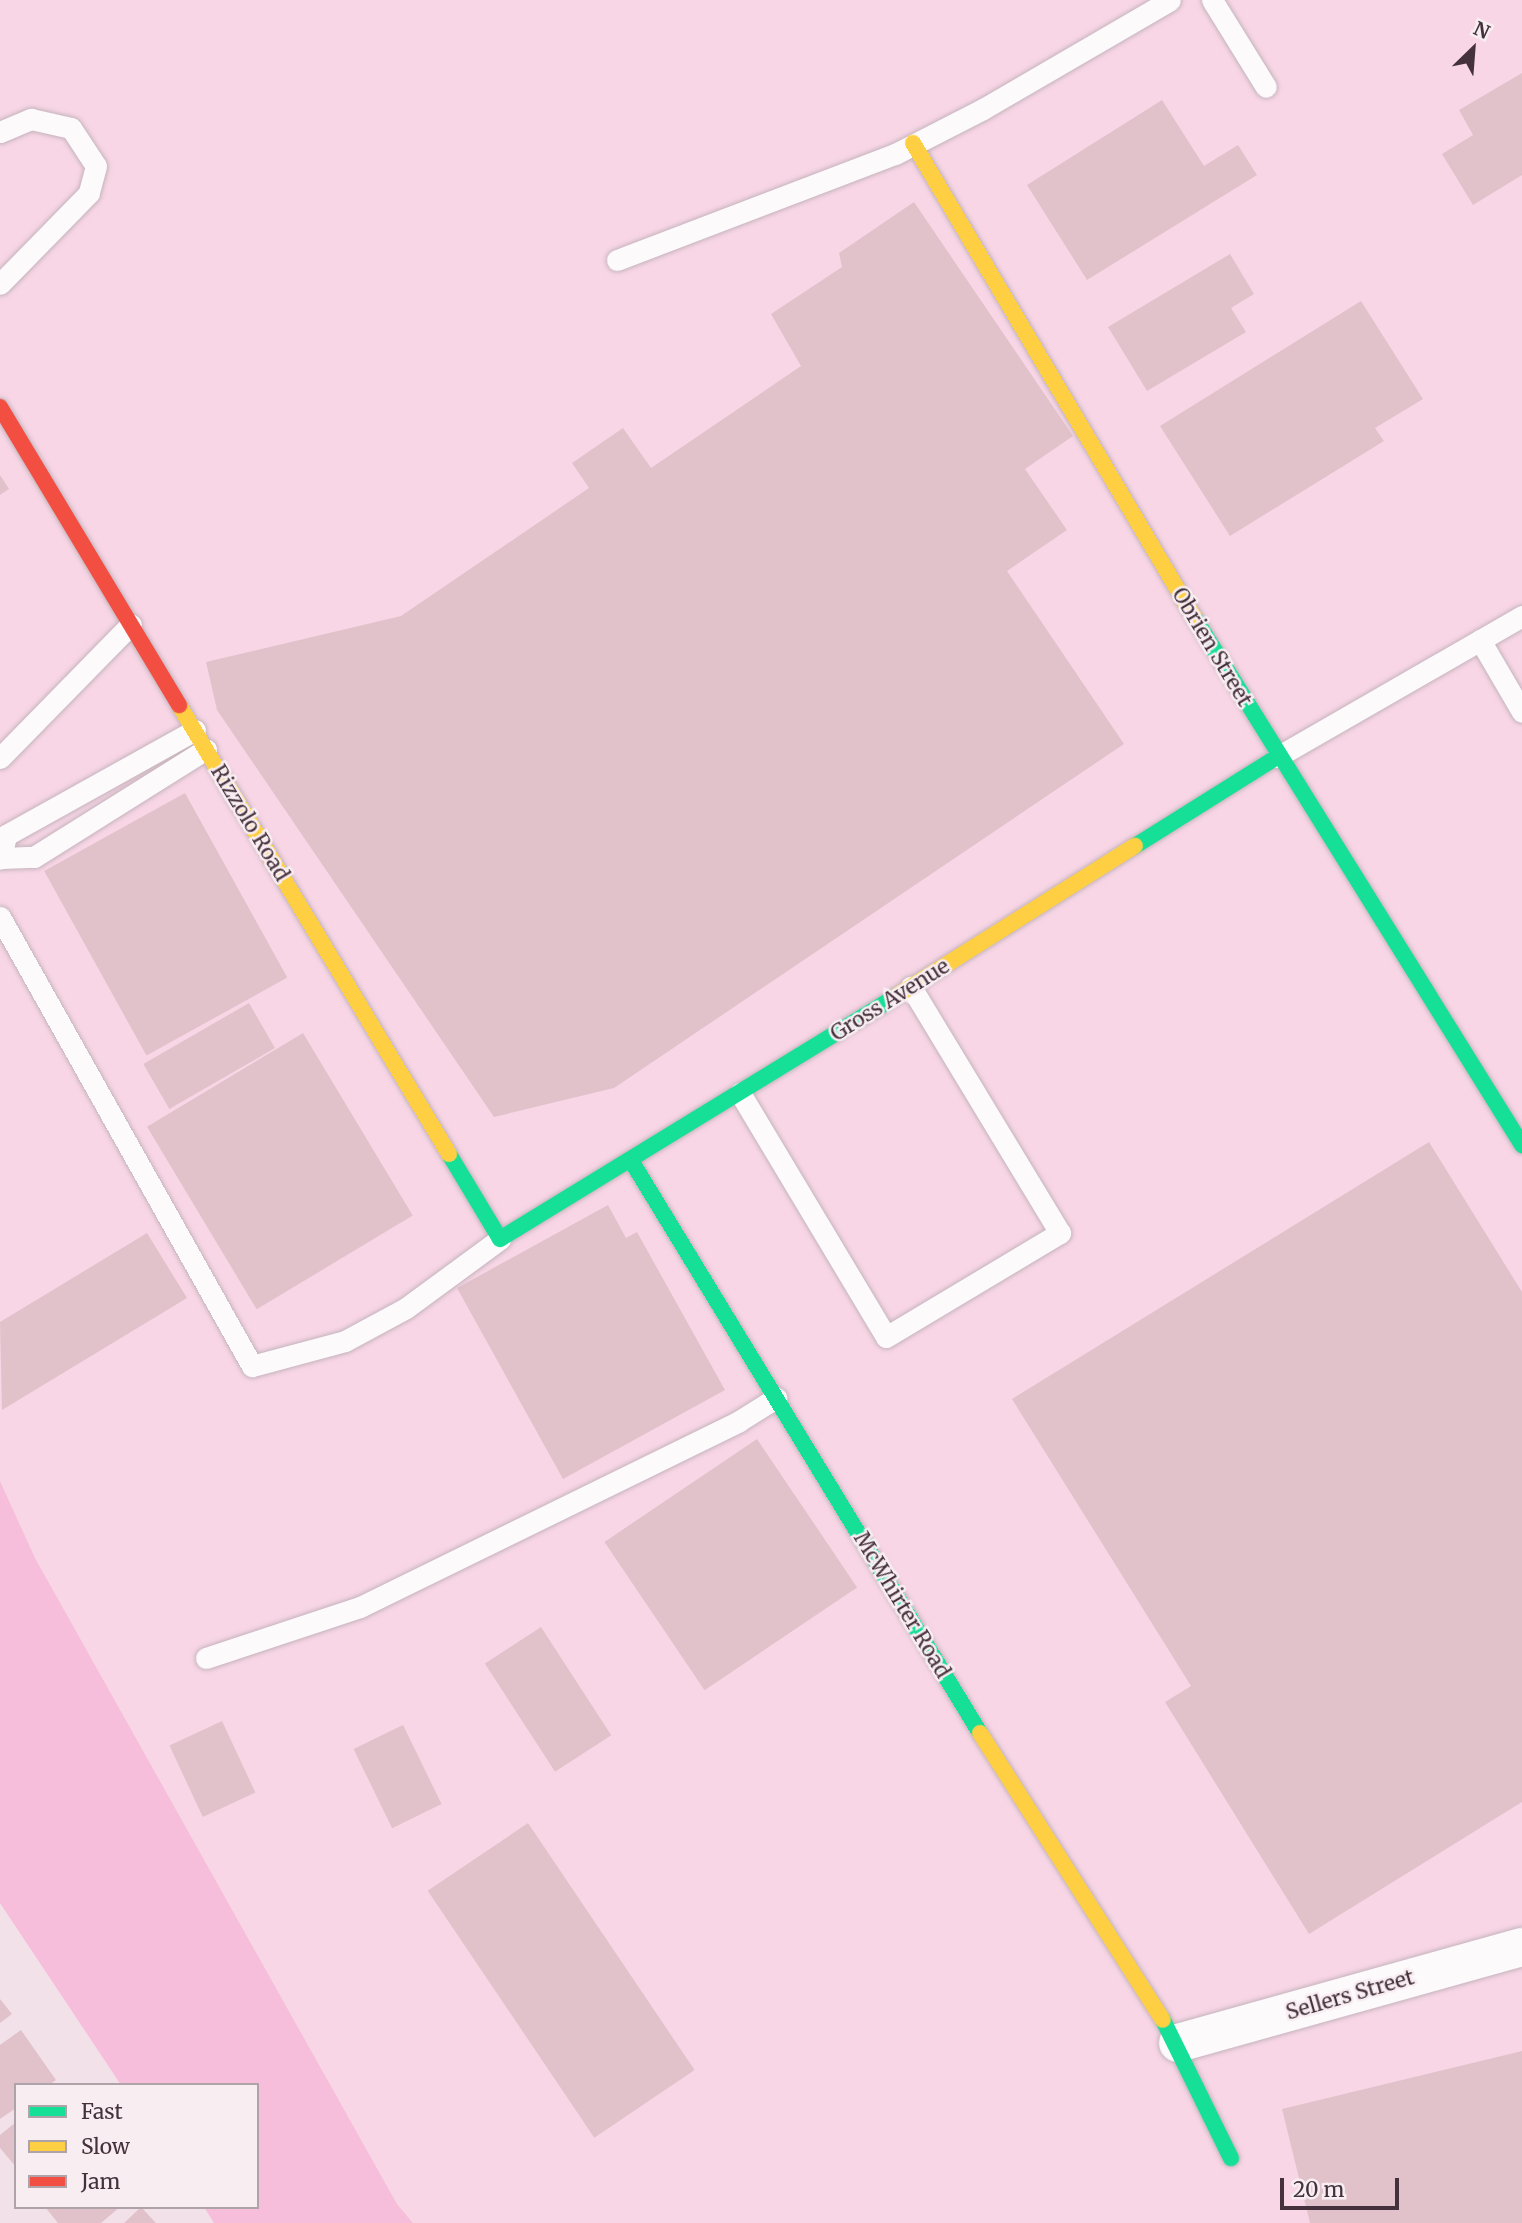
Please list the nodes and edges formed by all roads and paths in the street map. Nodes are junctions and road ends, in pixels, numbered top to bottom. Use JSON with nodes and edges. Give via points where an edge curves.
{"nodes":[{"id":1,"x":1170,"y":0,"type":"edge"},
{"id":2,"x":1212,"y":0,"type":"edge"},
{"id":3,"x":1266,"y":87,"type":"dead end"},
{"id":4,"x":0,"y":132,"type":"edge"},
{"id":5,"x":912,"y":143,"type":"junction"},
{"id":6,"x":617,"y":260,"type":"dead end"},
{"id":7,"x":0,"y":284,"type":"edge"},
{"id":8,"x":0,"y":407,"type":"edge"},
{"id":9,"x":1522,"y":616,"type":"edge"},
{"id":10,"x":131,"y":624,"type":"junction"},
{"id":11,"x":1480,"y":640,"type":"junction"},
{"id":12,"x":1522,"y":712,"type":"edge"},
{"id":13,"x":195,"y":730,"type":"junction"},
{"id":14,"x":206,"y":749,"type":"junction"},
{"id":15,"x":1277,"y":757,"type":"junction"},
{"id":16,"x":0,"y":758,"type":"edge"},
{"id":17,"x":1,"y":862,"type":"edge"},
{"id":18,"x":0,"y":917,"type":"edge"},
{"id":19,"x":911,"y":987,"type":"junction"},
{"id":20,"x":740,"y":1093,"type":"junction"},
{"id":21,"x":1522,"y":1145,"type":"edge"},
{"id":22,"x":632,"y":1162,"type":"junction"},
{"id":23,"x":500,"y":1239,"type":"junction"},
{"id":24,"x":776,"y":1398,"type":"junction"},
{"id":25,"x":206,"y":1658,"type":"dead end"},
{"id":26,"x":1522,"y":1947,"type":"edge"},
{"id":27,"x":1178,"y":2043,"type":"junction"},
{"id":28,"x":1231,"y":2158,"type":"dead end"}],
"edges":[{"from":1,"to":5,"type":"lane","via":[[983,109]]},
{"from":2,"to":3,"type":"lane"},
{"from":4,"to":7,"type":"lane","via":[[31,119],[71,128],[96,166],[89,194]]},
{"from":5,"to":6,"type":"lane"},
{"from":5,"to":15,"type":"street","name":"Obrien Street"},
{"from":8,"to":10,"type":"street","name":"Rizzolo Road"},
{"from":9,"to":11,"type":"lane"},
{"from":10,"to":13,"type":"street","name":"Rizzolo Road"},
{"from":10,"to":16,"type":"lane"},
{"from":11,"to":12,"type":"lane"},
{"from":11,"to":15,"type":"lane"},
{"from":13,"to":14,"type":"street","name":"Rizzolo Road"},
{"from":13,"to":17,"type":"lane","via":[[6,835]]},
{"from":14,"to":17,"type":"lane","via":[[34,857]]},
{"from":14,"to":23,"type":"street","name":"Rizzolo Road"},
{"from":15,"to":19,"type":"street","name":"Gross Avenue"},
{"from":15,"to":21,"type":"street","name":"Obrien Street"},
{"from":18,"to":23,"type":"lane","via":[[252,1366],[345,1341],[405,1308]]},
{"from":19,"to":20,"type":"street","name":"Gross Avenue"},
{"from":19,"to":20,"type":"lane","via":[[1060,1233],[886,1337]]},
{"from":20,"to":22,"type":"street","name":"Gross Avenue"},
{"from":22,"to":23,"type":"street","name":"Gross Avenue"},
{"from":22,"to":24,"type":"street","name":"McWhirter Road"},
{"from":24,"to":25,"type":"lane","via":[[739,1421],[360,1607]]},
{"from":24,"to":27,"type":"street","name":"McWhirter Road","via":[[1002,1769]]},
{"from":26,"to":27,"type":"street","name":"Sellers Street"},
{"from":27,"to":28,"type":"street","name":"McWhirter Road"}]}
